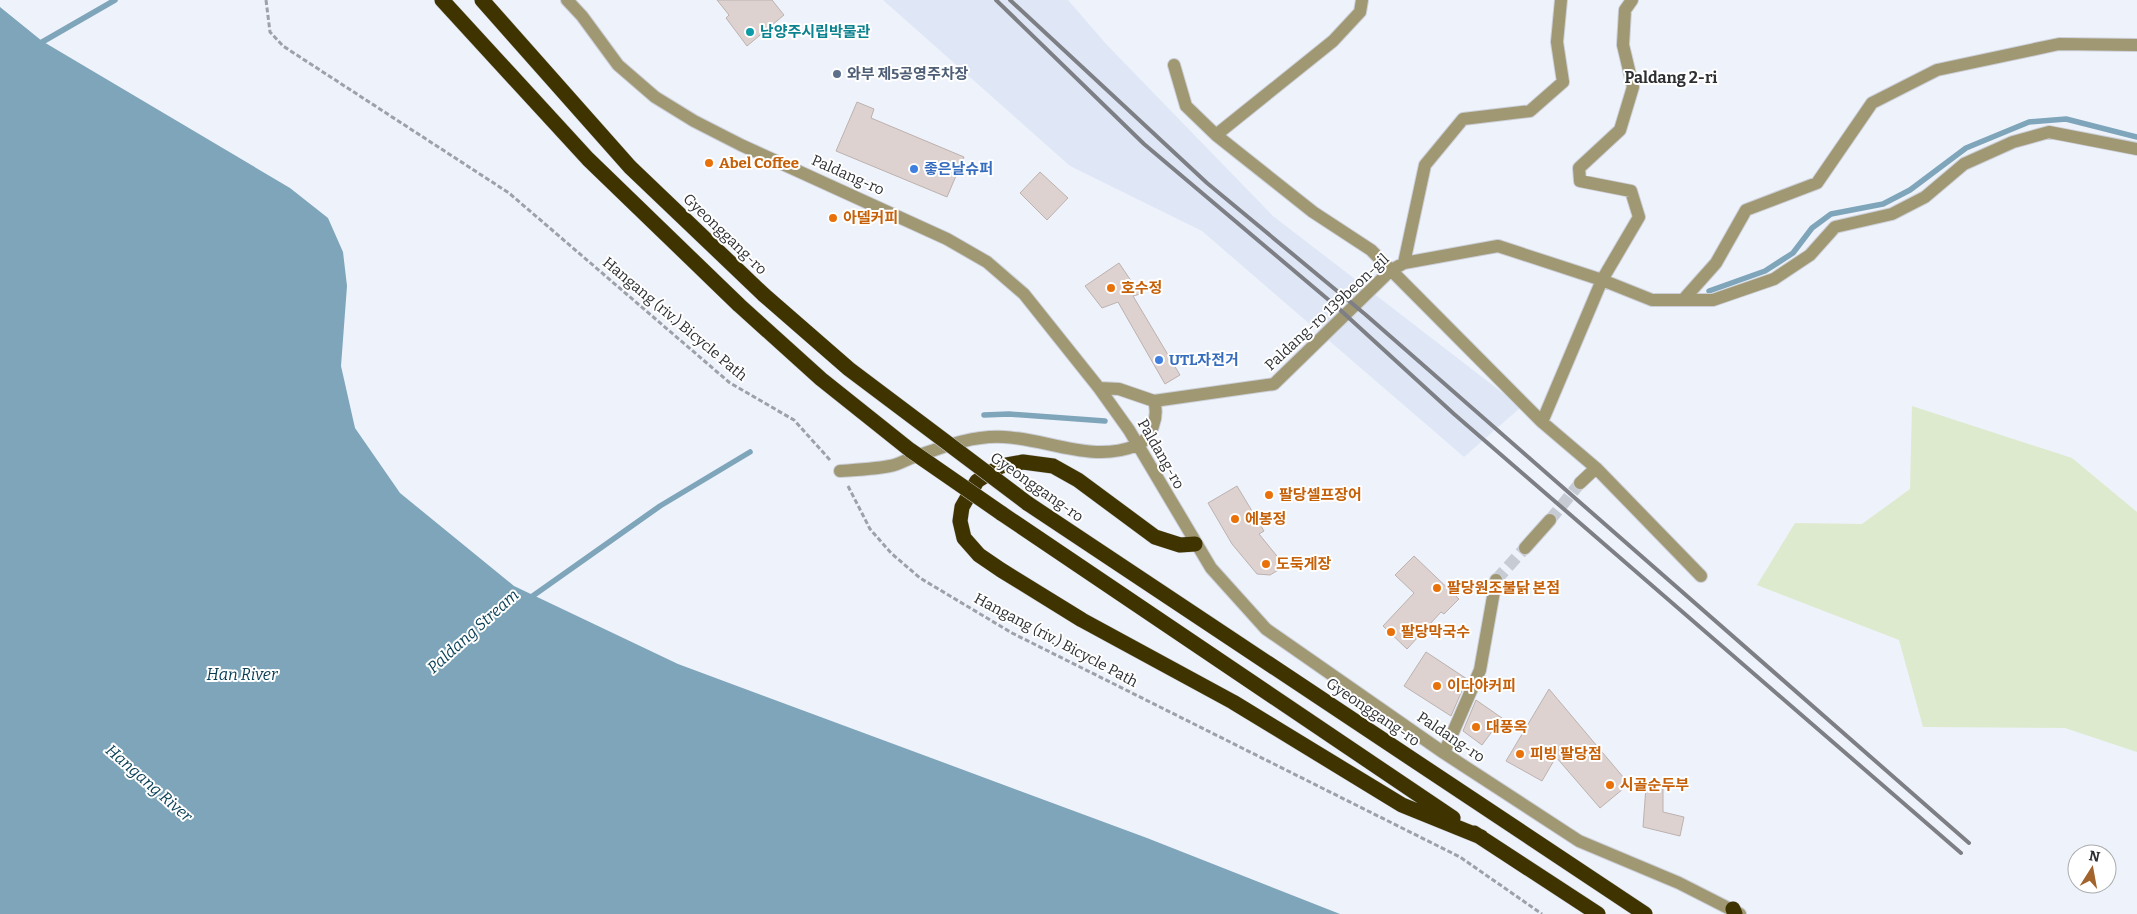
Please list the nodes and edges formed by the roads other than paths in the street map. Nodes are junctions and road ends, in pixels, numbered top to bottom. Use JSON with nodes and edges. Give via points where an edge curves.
{"nodes":[{"id":1,"x":442,"y":0,"type":"edge"},
{"id":2,"x":482,"y":0,"type":"edge"},
{"id":3,"x":567,"y":0,"type":"edge"},
{"id":4,"x":1362,"y":0,"type":"edge"},
{"id":5,"x":1560,"y":0,"type":"edge"},
{"id":6,"x":1632,"y":0,"type":"edge"},
{"id":7,"x":2137,"y":45,"type":"edge"},
{"id":8,"x":1174,"y":65,"type":"dead end"},
{"id":9,"x":1216,"y":135,"type":"junction"},
{"id":10,"x":2137,"y":149,"type":"edge"},
{"id":11,"x":1404,"y":263,"type":"junction"},
{"id":12,"x":1390,"y":271,"type":"junction"},
{"id":13,"x":1602,"y":280,"type":"junction"},
{"id":14,"x":1683,"y":300,"type":"junction"},
{"id":15,"x":1099,"y":388,"type":"junction"},
{"id":16,"x":1154,"y":401,"type":"junction"},
{"id":17,"x":1542,"y":422,"type":"junction"},
{"id":18,"x":1137,"y":446,"type":"junction"},
{"id":19,"x":1596,"y":468,"type":"junction"},
{"id":20,"x":840,"y":471,"type":"road end"},
{"id":21,"x":1580,"y":483,"type":"tunnel mouth"},
{"id":22,"x":1550,"y":520,"type":"tunnel mouth"},
{"id":23,"x":1195,"y":544,"type":"junction"},
{"id":24,"x":1525,"y":548,"type":"tunnel mouth"},
{"id":25,"x":1701,"y":576,"type":"dead end"},
{"id":26,"x":1496,"y":580,"type":"tunnel mouth"},
{"id":27,"x":1444,"y":753,"type":"junction"},
{"id":28,"x":1481,"y":837,"type":"junction"},
{"id":29,"x":1736,"y":912,"type":"edge"},
{"id":30,"x":1598,"y":914,"type":"edge"},
{"id":31,"x":1645,"y":914,"type":"edge"}],
"edges":[{"from":1,"to":28,"type":"highway","bridge":true,"via":[[588,159],[739,305],[858,409],[910,450]]},
{"from":2,"to":31,"type":"highway","name":"Gyeonggang-ro","bridge":true,"via":[[630,167],[764,296],[849,369],[1028,502]]},
{"from":3,"to":15,"type":"street","name":"Paldang-ro","via":[[618,65],[655,97],[741,145],[922,226],[986,262],[1024,294]]},
{"from":4,"to":9,"type":"street","via":[[1360,12],[1333,41]]},
{"from":5,"to":11,"type":"street","name":"Paldang-ro 139beon-gil","via":[[1558,42],[1562,82],[1530,111],[1463,119],[1425,165]]},
{"from":6,"to":13,"type":"street","via":[[1625,10],[1623,45],[1633,87],[1620,130],[1579,168],[1580,181],[1631,192],[1639,217]]},
{"from":7,"to":14,"type":"street","via":[[2059,44],[1937,70],[1872,103],[1817,183],[1746,210],[1716,263]]},
{"from":8,"to":9,"type":"street","via":[[1186,106]]},
{"from":9,"to":12,"type":"street","via":[[1314,212],[1371,250]]},
{"from":10,"to":14,"type":"street","name":"Paldang-ro 139beon-gil","via":[[2049,132],[2013,142],[1964,164],[1925,197],[1892,214],[1835,227],[1810,255],[1774,279],[1713,300]]},
{"from":11,"to":12,"type":"street","name":"Paldang-ro 139beon-gil"},
{"from":11,"to":13,"type":"street","name":"Paldang-ro 139beon-gil","via":[[1498,246]]},
{"from":12,"to":16,"type":"street","name":"Paldang-ro 139beon-gil","via":[[1274,384]]},
{"from":12,"to":17,"type":"street"},
{"from":13,"to":14,"type":"street","name":"Paldang-ro 139beon-gil","via":[[1652,300]]},
{"from":13,"to":17,"type":"street"},
{"from":15,"to":16,"type":"street","via":[[1119,389]]},
{"from":15,"to":18,"type":"street","name":"Paldang-ro"},
{"from":16,"to":18,"type":"street","via":[[1156,419]]},
{"from":17,"to":19,"type":"street"},
{"from":18,"to":20,"type":"street","via":[[1099,453],[1001,436],[974,439],[891,466]]},
{"from":18,"to":23,"type":"street","name":"Paldang-ro"},
{"from":19,"to":21,"type":"street"},
{"from":19,"to":25,"type":"street"},
{"from":22,"to":24,"type":"street"},
{"from":23,"to":27,"type":"street","name":"Paldang-ro","via":[[1211,568],[1266,629]]},
{"from":23,"to":28,"type":"highway","via":[[1180,545],[1155,537],[1054,466],[1023,462],[1001,466],[977,481],[962,507],[960,521],[964,538],[979,555],[1082,620],[1233,702],[1402,805]]},
{"from":26,"to":27,"type":"street","via":[[1480,670]]},
{"from":27,"to":29,"type":"street","name":"Paldang-ro","via":[[1579,841],[1679,883]]},
{"from":28,"to":30,"type":"highway"}]}
